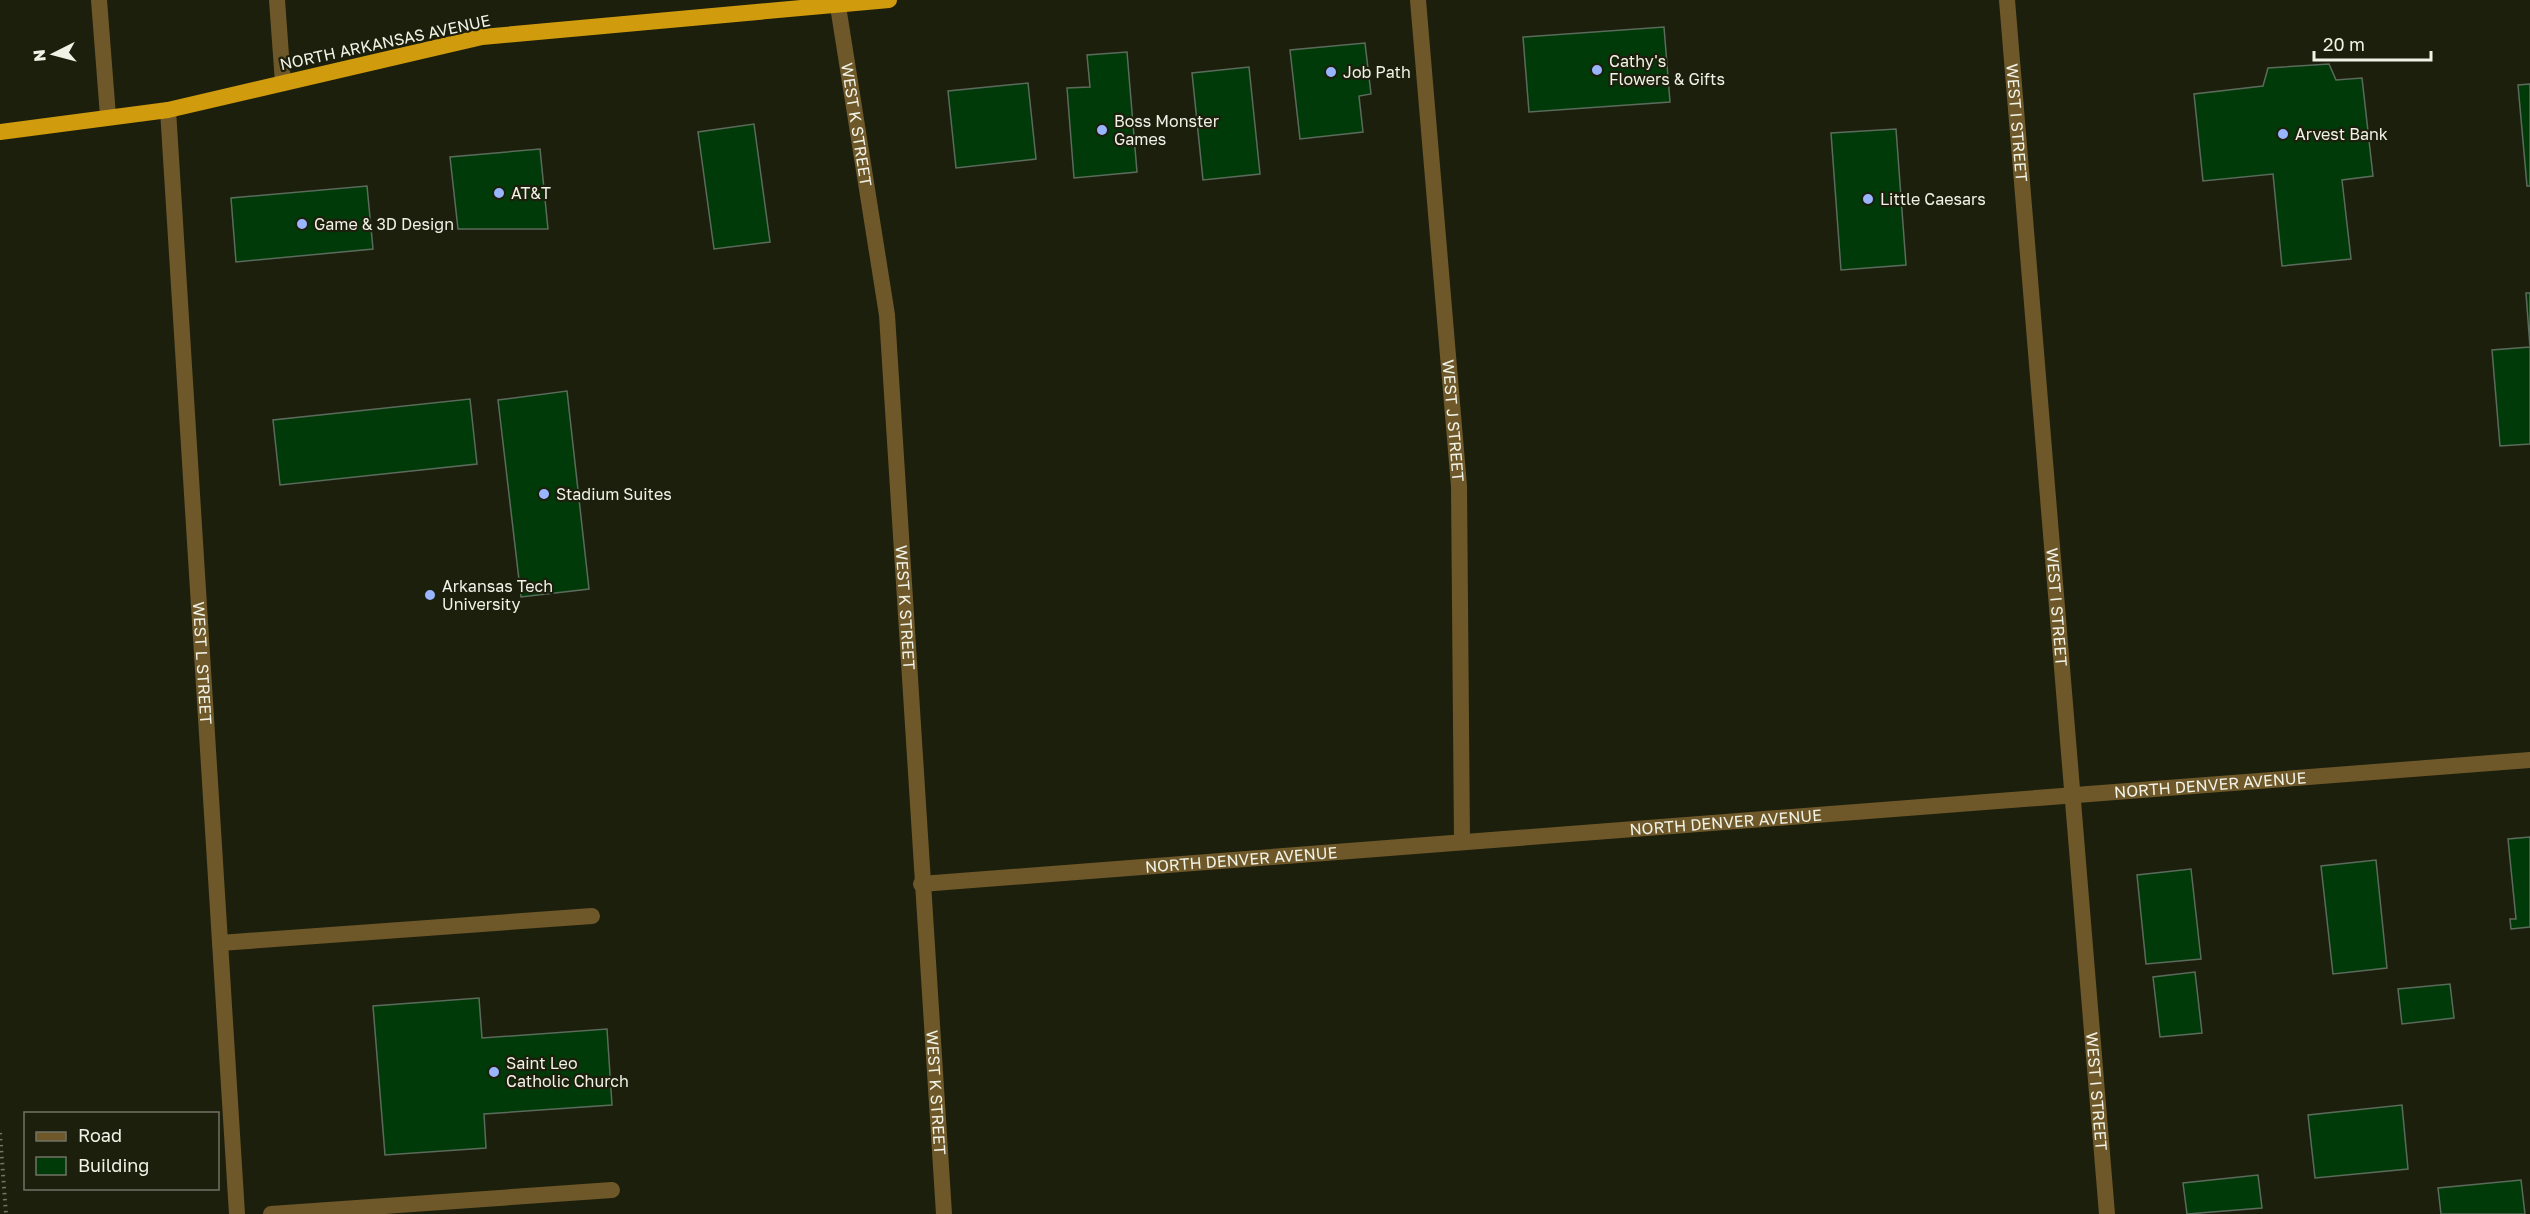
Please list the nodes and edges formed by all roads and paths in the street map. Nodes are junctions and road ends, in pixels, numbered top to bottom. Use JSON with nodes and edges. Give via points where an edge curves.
{"nodes":[{"id":1,"x":277,"y":0,"type":"edge"},
{"id":2,"x":889,"y":0,"type":"edge"},
{"id":3,"x":1418,"y":0,"type":"edge"},
{"id":4,"x":2007,"y":0,"type":"edge"},
{"id":5,"x":102,"y":1,"type":"edge"},
{"id":6,"x":837,"y":2,"type":"edge"},
{"id":7,"x":283,"y":83,"type":"junction"},
{"id":8,"x":168,"y":110,"type":"junction"},
{"id":9,"x":108,"y":116,"type":"junction"},
{"id":10,"x":0,"y":132,"type":"edge"},
{"id":11,"x":2530,"y":760,"type":"edge"},
{"id":12,"x":2072,"y":795,"type":"junction"},
{"id":13,"x":1462,"y":842,"type":"junction"},
{"id":14,"x":921,"y":884,"type":"junction"},
{"id":15,"x":592,"y":916,"type":"dead end"},
{"id":16,"x":220,"y":943,"type":"junction"},
{"id":17,"x":0,"y":1133,"type":"edge"},
{"id":18,"x":612,"y":1190,"type":"dead end"},
{"id":19,"x":6,"y":1214,"type":"edge"},
{"id":20,"x":237,"y":1214,"type":"edge"},
{"id":21,"x":271,"y":1214,"type":"edge"},
{"id":22,"x":944,"y":1214,"type":"edge"},
{"id":23,"x":2107,"y":1214,"type":"edge"}],
"edges":[{"from":1,"to":7,"type":"street"},
{"from":2,"to":6,"type":"highway","name":"NORTH ARKANSAS AVENUE"},
{"from":3,"to":13,"type":"street","name":"WEST J STREET","via":[[1459,486]]},
{"from":4,"to":12,"type":"street","name":"WEST I STREET"},
{"from":5,"to":9,"type":"street"},
{"from":6,"to":7,"type":"highway","name":"NORTH ARKANSAS AVENUE","via":[[483,37]]},
{"from":6,"to":14,"type":"street","name":"WEST K STREET","via":[[887,315]]},
{"from":7,"to":8,"type":"highway","name":"NORTH ARKANSAS AVENUE"},
{"from":8,"to":9,"type":"highway","name":"NORTH ARKANSAS AVENUE"},
{"from":8,"to":16,"type":"street","name":"WEST L STREET"},
{"from":9,"to":10,"type":"highway","name":"NORTH ARKANSAS AVENUE"},
{"from":11,"to":12,"type":"street","name":"NORTH DENVER AVENUE"},
{"from":12,"to":13,"type":"street","name":"NORTH DENVER AVENUE"},
{"from":12,"to":23,"type":"street","name":"WEST I STREET"},
{"from":13,"to":14,"type":"street","name":"NORTH DENVER AVENUE"},
{"from":14,"to":22,"type":"street","name":"WEST K STREET"},
{"from":15,"to":16,"type":"street"},
{"from":16,"to":20,"type":"street","name":"WEST L STREET"},
{"from":17,"to":19,"type":"path"},
{"from":18,"to":21,"type":"street"}]}
